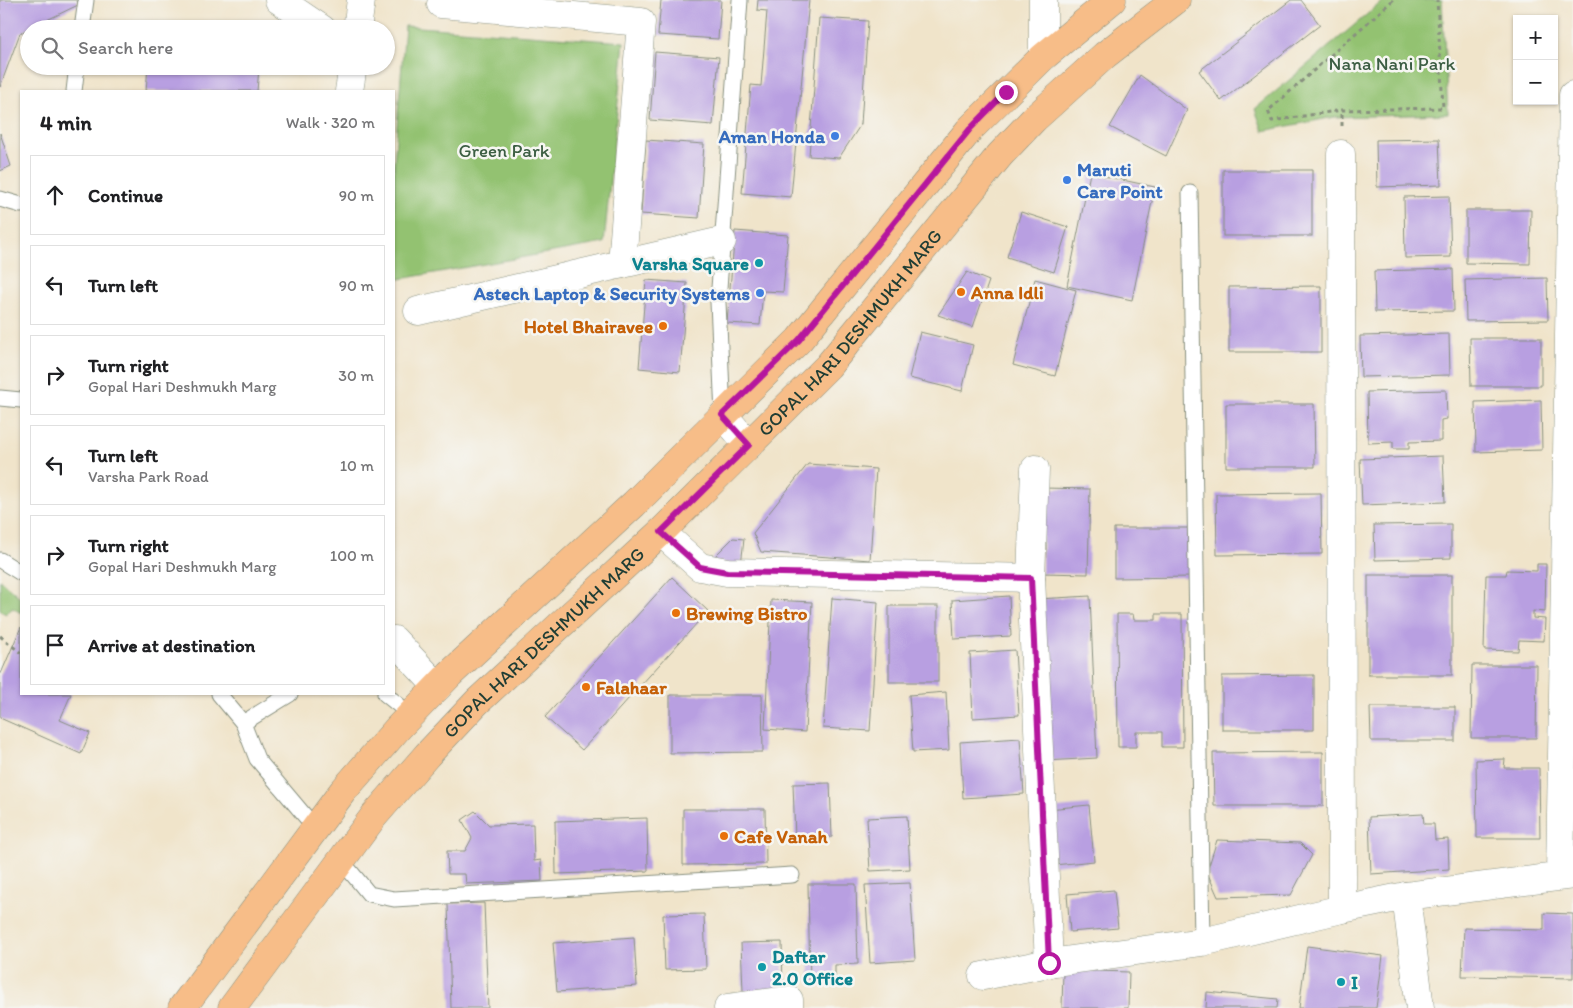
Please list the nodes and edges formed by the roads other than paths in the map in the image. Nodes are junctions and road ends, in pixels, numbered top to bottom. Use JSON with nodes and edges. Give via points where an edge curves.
{"nodes":[{"id":1,"x":86,"y":0,"type":"edge"},
{"id":2,"x":279,"y":0,"type":"edge"},
{"id":3,"x":361,"y":0,"type":"edge"},
{"id":4,"x":740,"y":0,"type":"edge"},
{"id":5,"x":1043,"y":0,"type":"edge"},
{"id":6,"x":1112,"y":0,"type":"edge"},
{"id":7,"x":1176,"y":0,"type":"edge"},
{"id":8,"x":441,"y":4,"type":"dead end"},
{"id":9,"x":577,"y":8,"type":"edge"},
{"id":10,"x":83,"y":20,"type":"edge"},
{"id":11,"x":309,"y":20,"type":"edge"},
{"id":12,"x":358,"y":20,"type":"edge"},
{"id":13,"x":1043,"y":57,"type":"junction"},
{"id":14,"x":76,"y":75,"type":"edge"},
{"id":15,"x":352,"y":75,"type":"edge"},
{"id":16,"x":74,"y":90,"type":"edge"},
{"id":17,"x":349,"y":90,"type":"edge"},
{"id":18,"x":1573,"y":95,"type":"edge"},
{"id":19,"x":1341,"y":154,"type":"dead end"},
{"id":20,"x":1190,"y":193,"type":"dead end"},
{"id":21,"x":0,"y":199,"type":"edge"},
{"id":22,"x":20,"y":205,"type":"edge"},
{"id":23,"x":722,"y":241,"type":"junction"},
{"id":24,"x":622,"y":264,"type":"junction"},
{"id":25,"x":418,"y":311,"type":"dead end"},
{"id":26,"x":0,"y":398,"type":"edge"},
{"id":27,"x":20,"y":400,"type":"edge"},
{"id":28,"x":722,"y":415,"type":"junction"},
{"id":29,"x":749,"y":445,"type":"junction"},
{"id":30,"x":1035,"y":468,"type":"dead end"},
{"id":31,"x":661,"y":532,"type":"junction"},
{"id":32,"x":0,"y":560,"type":"edge"},
{"id":33,"x":20,"y":572,"type":"edge"},
{"id":34,"x":1031,"y":578,"type":"junction"},
{"id":35,"x":395,"y":641,"type":"edge"},
{"id":36,"x":438,"y":687,"type":"junction"},
{"id":37,"x":219,"y":695,"type":"edge"},
{"id":38,"x":288,"y":695,"type":"edge"},
{"id":39,"x":386,"y":695,"type":"edge"},
{"id":40,"x":411,"y":715,"type":"junction"},
{"id":41,"x":243,"y":723,"type":"junction"},
{"id":42,"x":316,"y":829,"type":"junction"},
{"id":43,"x":342,"y":860,"type":"junction"},
{"id":44,"x":792,"y":875,"type":"dead end"},
{"id":45,"x":1566,"y":876,"type":"edge"},
{"id":46,"x":1406,"y":896,"type":"junction"},
{"id":47,"x":1342,"y":909,"type":"junction"},
{"id":48,"x":1202,"y":942,"type":"junction"},
{"id":49,"x":1049,"y":963,"type":"junction"},
{"id":50,"x":983,"y":976,"type":"dead end"},
{"id":51,"x":182,"y":1008,"type":"edge"},
{"id":52,"x":232,"y":1008,"type":"edge"},
{"id":53,"x":728,"y":1008,"type":"edge"},
{"id":54,"x":789,"y":1008,"type":"edge"},
{"id":55,"x":1420,"y":1008,"type":"edge"}],
"edges":[{"from":1,"to":10,"type":"lane"},
{"from":2,"to":11,"type":"street"},
{"from":3,"to":12,"type":"street"},
{"from":4,"to":23,"type":"lane"},
{"from":5,"to":13,"type":"street"},
{"from":6,"to":13,"type":"main road","name":"GOPAL HARI DESHMUKH MARG"},
{"from":7,"to":29,"type":"main road","name":"GOPAL HARI DESHMUKH MARG","via":[[1105,55],[1034,120],[1000,156],[828,366]]},
{"from":8,"to":9,"type":"street"},
{"from":9,"to":24,"type":"street","via":[[641,22]]},
{"from":13,"to":28,"type":"main road","name":"GOPAL HARI DESHMUKH MARG","via":[[970,129],[799,340]]},
{"from":14,"to":16,"type":"lane"},
{"from":15,"to":17,"type":"street"},
{"from":18,"to":45,"type":"street"},
{"from":19,"to":47,"type":"street"},
{"from":20,"to":48,"type":"lane"},
{"from":21,"to":22,"type":"lane"},
{"from":23,"to":24,"type":"street"},
{"from":23,"to":28,"type":"lane","via":[[718,302]]},
{"from":24,"to":25,"type":"street"},
{"from":26,"to":27,"type":"lane"},
{"from":28,"to":29,"type":"street"},
{"from":28,"to":36,"type":"main road","name":"GOPAL HARI DESHMUKH MARG","via":[[634,504]]},
{"from":29,"to":31,"type":"main road","name":"GOPAL HARI DESHMUKH MARG"},
{"from":30,"to":34,"type":"street"},
{"from":31,"to":34,"type":"street","via":[[700,567],[727,572]]},
{"from":31,"to":43,"type":"main road","name":"GOPAL HARI DESHMUKH MARG","via":[[477,702],[374,816]]},
{"from":32,"to":33,"type":"lane"},
{"from":34,"to":49,"type":"street"},
{"from":35,"to":36,"type":"street"},
{"from":36,"to":40,"type":"main road","name":"GOPAL HARI DESHMUKH MARG"},
{"from":37,"to":41,"type":"lane"},
{"from":38,"to":41,"type":"lane"},
{"from":39,"to":40,"type":"lane"},
{"from":40,"to":42,"type":"main road","name":"GOPAL HARI DESHMUKH MARG","via":[[343,791]]},
{"from":41,"to":42,"type":"lane","via":[[257,760]]},
{"from":42,"to":51,"type":"main road","name":"GOPAL HARI DESHMUKH MARG"},
{"from":43,"to":44,"type":"lane","via":[[369,894],[394,899]]},
{"from":43,"to":52,"type":"main road","name":"GOPAL HARI DESHMUKH MARG"},
{"from":45,"to":46,"type":"street"},
{"from":46,"to":47,"type":"street"},
{"from":46,"to":55,"type":"street"},
{"from":47,"to":48,"type":"street"},
{"from":48,"to":49,"type":"street"},
{"from":49,"to":50,"type":"street"},
{"from":53,"to":54,"type":"street","via":[[789,1000]]}]}
